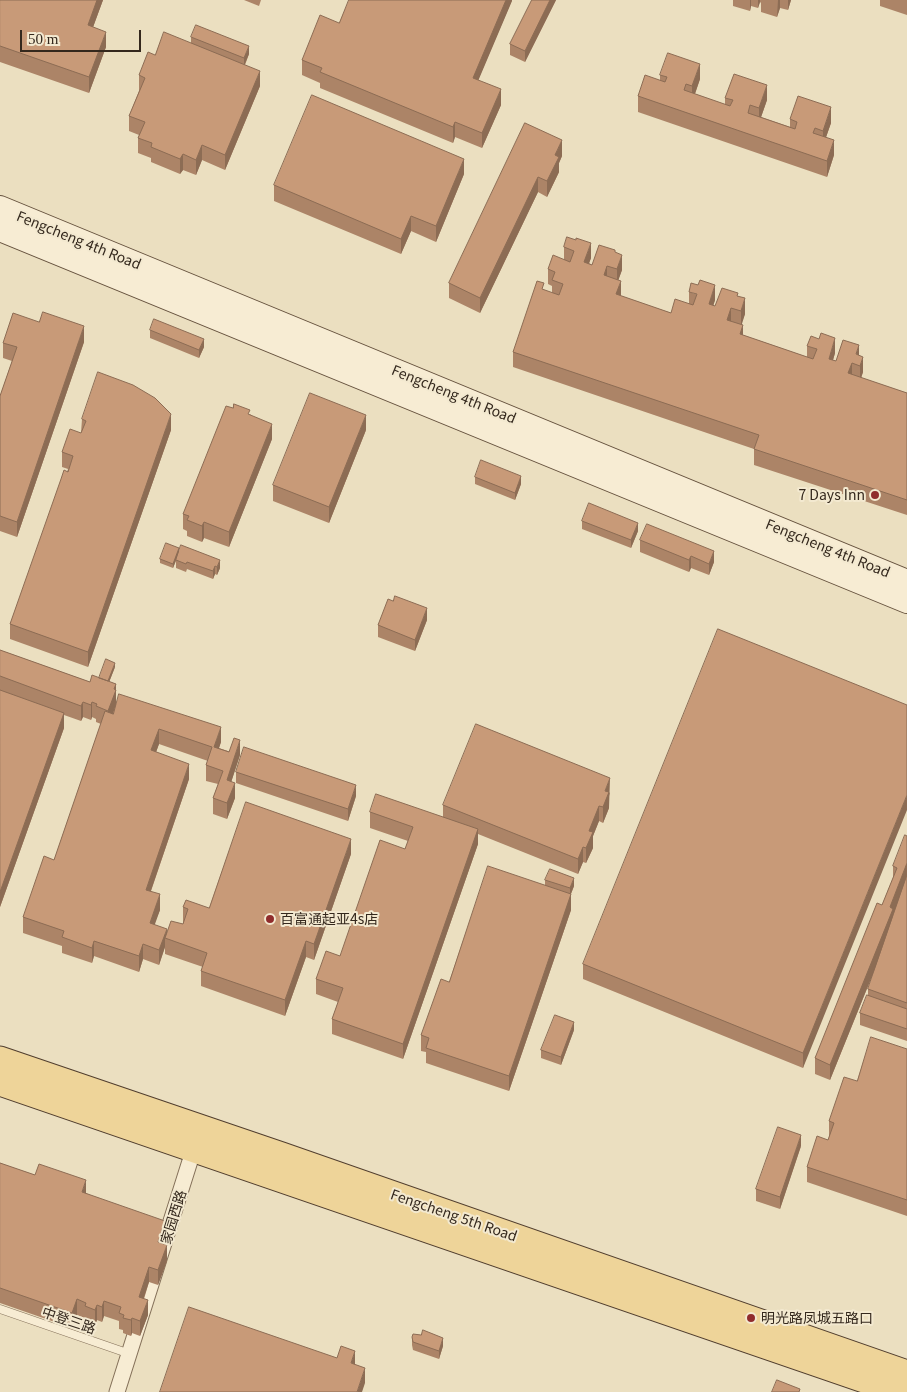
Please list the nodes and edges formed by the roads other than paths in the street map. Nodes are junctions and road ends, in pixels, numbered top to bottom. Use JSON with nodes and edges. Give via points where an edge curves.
{"nodes":[{"id":1,"x":0,"y":207,"type":"edge"},
{"id":2,"x":0,"y":230,"type":"edge"},
{"id":3,"x":907,"y":580,"type":"edge"},
{"id":4,"x":907,"y":602,"type":"edge"},
{"id":5,"x":0,"y":1059,"type":"edge"},
{"id":6,"x":0,"y":1083,"type":"edge"},
{"id":7,"x":200,"y":1126,"type":"junction"},
{"id":8,"x":193,"y":1151,"type":"junction"},
{"id":9,"x":0,"y":1309,"type":"edge"},
{"id":10,"x":130,"y":1354,"type":"junction"},
{"id":11,"x":907,"y":1373,"type":"edge"},
{"id":12,"x":117,"y":1392,"type":"edge"},
{"id":13,"x":899,"y":1392,"type":"edge"}],
"edges":[{"from":1,"to":3,"type":"street","name":"Fengcheng 4th Road"},
{"from":2,"to":4,"type":"street","name":"Fengcheng 4th Road"},
{"from":5,"to":7,"type":"main road","name":"Fengcheng 5th Road"},
{"from":6,"to":8,"type":"main road","name":"Fengcheng 5th Road"},
{"from":7,"to":8,"type":"street","name":"家园西路"},
{"from":7,"to":11,"type":"main road","name":"Fengcheng 5th Road"},
{"from":8,"to":10,"type":"street","name":"家园西路"},
{"from":8,"to":13,"type":"main road","name":"Fengcheng 5th Road"},
{"from":9,"to":10,"type":"lane","name":"中登三路"},
{"from":10,"to":12,"type":"street","name":"家园西路"}]}
